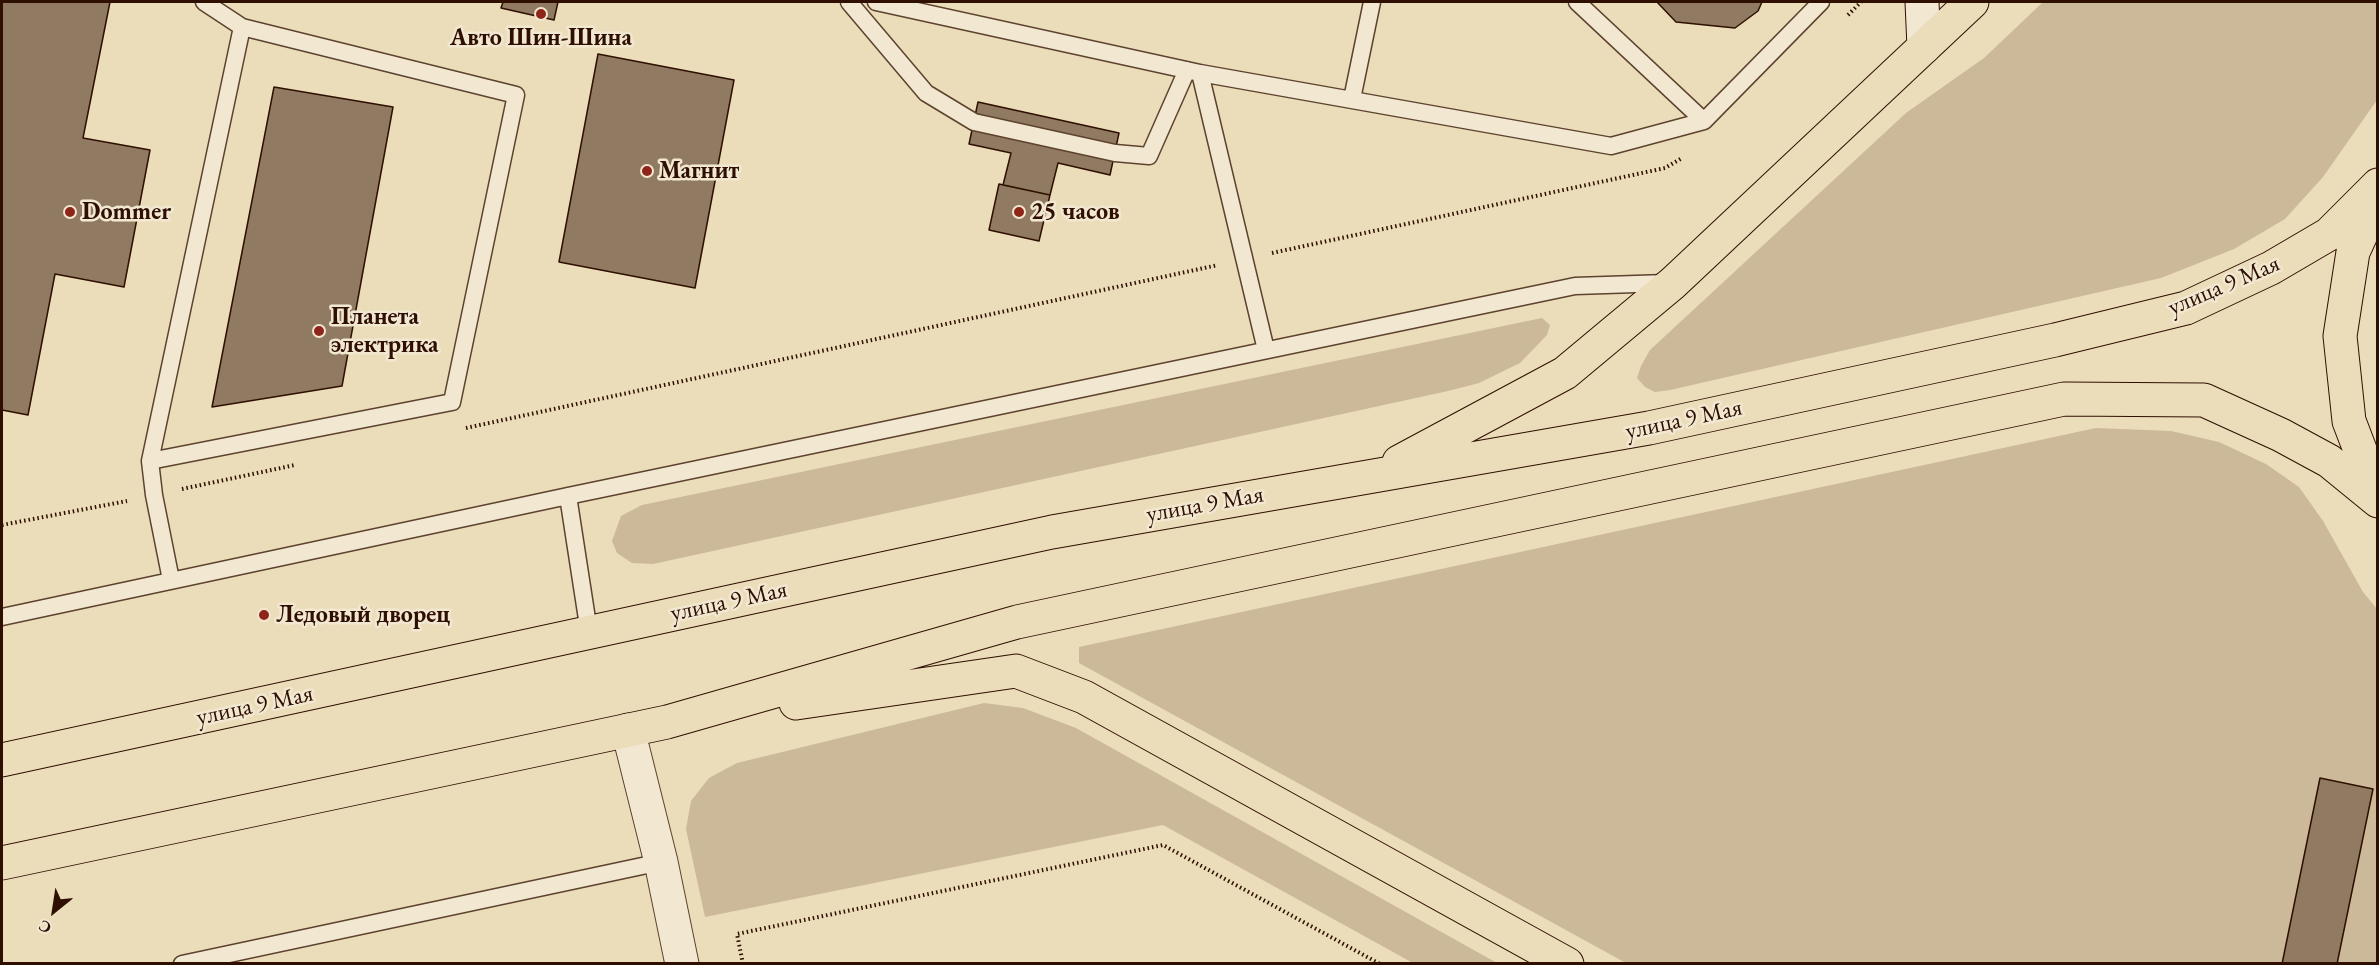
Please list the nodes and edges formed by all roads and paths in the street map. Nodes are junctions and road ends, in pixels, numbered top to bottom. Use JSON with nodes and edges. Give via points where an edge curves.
{"nodes":[{"id":1,"x":204,"y":2,"type":"edge"},
{"id":2,"x":849,"y":2,"type":"edge"},
{"id":3,"x":876,"y":2,"type":"edge"},
{"id":4,"x":1372,"y":2,"type":"edge"},
{"id":5,"x":1577,"y":2,"type":"edge"},
{"id":6,"x":1821,"y":2,"type":"edge"},
{"id":7,"x":1861,"y":2,"type":"edge"},
{"id":8,"x":1922,"y":2,"type":"edge"},
{"id":9,"x":1972,"y":2,"type":"edge"},
{"id":10,"x":1844,"y":18,"type":"dead end"},
{"id":11,"x":242,"y":27,"type":"junction"},
{"id":12,"x":1924,"y":47,"type":"junction"},
{"id":13,"x":1194,"y":72,"type":"junction"},
{"id":14,"x":1352,"y":99,"type":"junction"},
{"id":15,"x":1704,"y":121,"type":"junction"},
{"id":16,"x":1685,"y":157,"type":"dead end"},
{"id":17,"x":2378,"y":185,"type":"edge"},
{"id":18,"x":2378,"y":198,"type":"edge"},
{"id":19,"x":1243,"y":260,"type":"junction"},
{"id":20,"x":1673,"y":283,"type":"junction"},
{"id":21,"x":1266,"y":350,"type":"junction"},
{"id":22,"x":458,"y":429,"type":"dead end"},
{"id":23,"x":150,"y":461,"type":"junction"},
{"id":24,"x":306,"y":462,"type":"dead end"},
{"id":25,"x":1373,"y":476,"type":"junction"},
{"id":26,"x":154,"y":495,"type":"junction"},
{"id":27,"x":568,"y":496,"type":"junction"},
{"id":28,"x":2378,"y":496,"type":"edge"},
{"id":29,"x":2378,"y":501,"type":"edge"},
{"id":30,"x":2,"y":525,"type":"edge"},
{"id":31,"x":171,"y":580,"type":"junction"},
{"id":32,"x":2,"y":617,"type":"edge"},
{"id":33,"x":589,"y":632,"type":"junction"},
{"id":34,"x":666,"y":722,"type":"junction"},
{"id":35,"x":628,"y":730,"type":"junction"},
{"id":36,"x":2,"y":760,"type":"edge"},
{"id":37,"x":662,"y":862,"type":"junction"},
{"id":38,"x":2,"y":863,"type":"edge"},
{"id":39,"x":182,"y":963,"type":"edge"},
{"id":40,"x":682,"y":963,"type":"edge"},
{"id":41,"x":743,"y":963,"type":"edge"},
{"id":42,"x":1380,"y":963,"type":"edge"},
{"id":43,"x":1567,"y":963,"type":"edge"}],
"edges":[{"from":1,"to":11,"type":"lane"},
{"from":2,"to":13,"type":"lane","via":[[926,93],[974,122],[1115,153],[1149,156]]},
{"from":3,"to":13,"type":"lane"},
{"from":4,"to":14,"type":"lane"},
{"from":5,"to":15,"type":"lane"},
{"from":6,"to":15,"type":"lane"},
{"from":7,"to":10,"type":"path"},
{"from":8,"to":12,"type":"street"},
{"from":9,"to":12,"type":"main road"},
{"from":11,"to":23,"type":"lane"},
{"from":11,"to":23,"type":"lane","via":[[516,95],[452,402]]},
{"from":12,"to":20,"type":"main road"},
{"from":13,"to":14,"type":"lane"},
{"from":13,"to":19,"type":"lane"},
{"from":14,"to":15,"type":"lane","via":[[1611,146]]},
{"from":16,"to":19,"type":"path","via":[[1665,168]]},
{"from":17,"to":25,"type":"main road","name":"улица 9 Мая","via":[[2329,234],[2271,268],[2186,308],[1649,428]]},
{"from":18,"to":28,"type":"main road","via":[[2353,252],[2340,336],[2349,421]]},
{"from":19,"to":21,"type":"lane"},
{"from":19,"to":22,"type":"path"},
{"from":20,"to":21,"type":"lane","via":[[1575,286]]},
{"from":20,"to":25,"type":"main road","via":[[1565,373]]},
{"from":21,"to":27,"type":"lane"},
{"from":23,"to":26,"type":"lane"},
{"from":24,"to":26,"type":"path"},
{"from":25,"to":33,"type":"main road","name":"улица 9 Мая","via":[[1052,532]]},
{"from":26,"to":30,"type":"path"},
{"from":26,"to":31,"type":"lane"},
{"from":27,"to":31,"type":"lane"},
{"from":27,"to":33,"type":"lane"},
{"from":29,"to":34,"type":"main road","via":[[2328,461],[2204,400],[2064,399],[1017,622]]},
{"from":31,"to":32,"type":"lane"},
{"from":33,"to":36,"type":"main road","name":"улица 9 Мая"},
{"from":34,"to":35,"type":"main road"},
{"from":34,"to":43,"type":"main road","via":[[1016,671],[1084,697]]},
{"from":35,"to":37,"type":"street"},
{"from":35,"to":38,"type":"main road"},
{"from":37,"to":39,"type":"lane"},
{"from":37,"to":40,"type":"street"},
{"from":41,"to":42,"type":"path","via":[[737,933],[1163,845]]}]}
